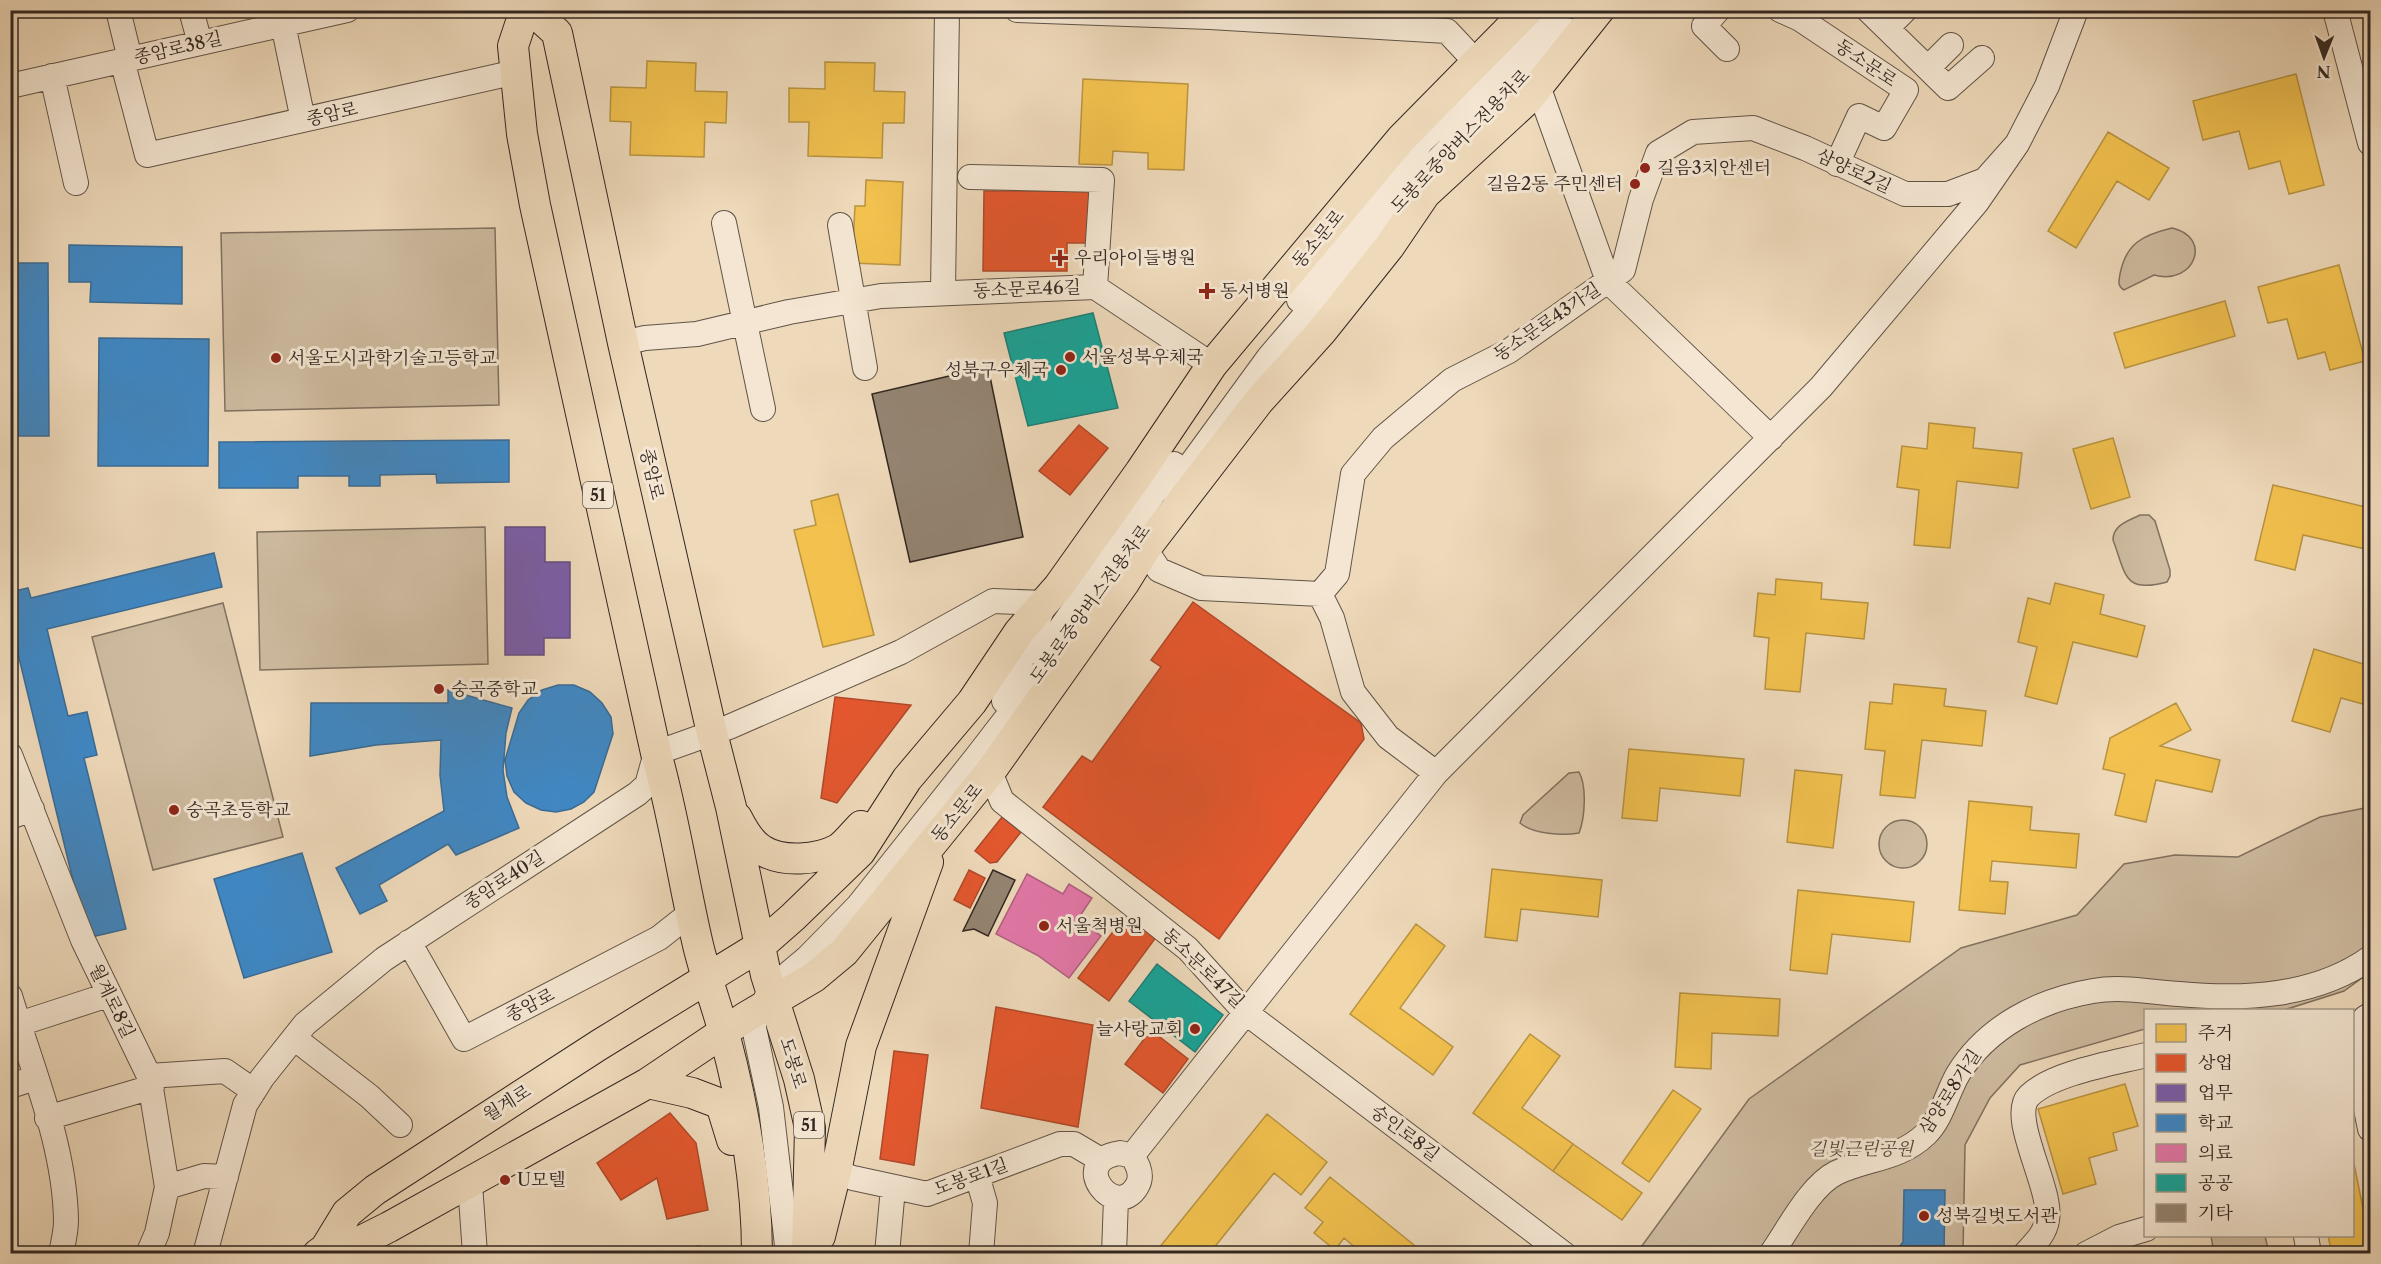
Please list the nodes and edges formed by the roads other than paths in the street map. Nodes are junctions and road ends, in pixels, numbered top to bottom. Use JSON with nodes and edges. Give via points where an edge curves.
{"nodes":[{"id":1,"x":118,"y":10,"type":"edge"},
{"id":2,"x":191,"y":10,"type":"edge"},
{"id":3,"x":347,"y":10,"type":"edge"},
{"id":4,"x":525,"y":10,"type":"edge"},
{"id":5,"x":532,"y":10,"type":"edge"},
{"id":6,"x":947,"y":10,"type":"edge"},
{"id":7,"x":1017,"y":10,"type":"edge"},
{"id":8,"x":1528,"y":10,"type":"edge"},
{"id":9,"x":1558,"y":10,"type":"edge"},
{"id":10,"x":1584,"y":10,"type":"edge"},
{"id":11,"x":1599,"y":10,"type":"edge"},
{"id":12,"x":1718,"y":10,"type":"edge"},
{"id":13,"x":1780,"y":10,"type":"edge"},
{"id":14,"x":1868,"y":10,"type":"edge"},
{"id":15,"x":1905,"y":10,"type":"edge"},
{"id":16,"x":2076,"y":10,"type":"edge"},
{"id":17,"x":2335,"y":10,"type":"edge"},
{"id":18,"x":1040,"y":11,"type":"edge"},
{"id":19,"x":1210,"y":14,"type":"edge"},
{"id":20,"x":272,"y":21,"type":"edge"},
{"id":21,"x":1448,"y":21,"type":"edge"},
{"id":22,"x":1887,"y":28,"type":"junction"},
{"id":23,"x":200,"y":43,"type":"junction"},
{"id":24,"x":1951,"y":45,"type":"dead end"},
{"id":25,"x":1727,"y":49,"type":"dead end"},
{"id":26,"x":1982,"y":58,"type":"dead end"},
{"id":27,"x":126,"y":59,"type":"junction"},
{"id":28,"x":1476,"y":62,"type":"junction"},
{"id":29,"x":1928,"y":68,"type":"junction"},
{"id":30,"x":516,"y":72,"type":"junction"},
{"id":31,"x":52,"y":76,"type":"junction"},
{"id":32,"x":10,"y":86,"type":"edge"},
{"id":33,"x":1538,"y":86,"type":"junction"},
{"id":34,"x":303,"y":120,"type":"junction"},
{"id":35,"x":2370,"y":143,"type":"edge"},
{"id":36,"x":2017,"y":144,"type":"junction"},
{"id":37,"x":147,"y":155,"type":"joint"},
{"id":38,"x":1837,"y":164,"type":"junction"},
{"id":39,"x":969,"y":177,"type":"dead end"},
{"id":40,"x":76,"y":183,"type":"dead end"},
{"id":41,"x":724,"y":223,"type":"dead end"},
{"id":42,"x":840,"y":225,"type":"dead end"},
{"id":43,"x":1616,"y":275,"type":"junction"},
{"id":44,"x":1095,"y":287,"type":"junction"},
{"id":45,"x":943,"y":292,"type":"junction"},
{"id":46,"x":854,"y":301,"type":"junction"},
{"id":47,"x":745,"y":322,"type":"junction"},
{"id":48,"x":623,"y":343,"type":"junction"},
{"id":49,"x":1212,"y":365,"type":"junction"},
{"id":50,"x":865,"y":368,"type":"dead end"},
{"id":51,"x":763,"y":409,"type":"dead end"},
{"id":52,"x":1771,"y":438,"type":"junction"},
{"id":53,"x":1152,"y":495,"type":"junction"},
{"id":54,"x":1145,"y":549,"type":"junction"},
{"id":55,"x":1052,"y":594,"type":"junction"},
{"id":56,"x":1320,"y":594,"type":"junction"},
{"id":57,"x":1004,"y":701,"type":"junction"},
{"id":58,"x":712,"y":733,"type":"junction"},
{"id":59,"x":656,"y":753,"type":"junction"},
{"id":60,"x":10,"y":755,"type":"edge"},
{"id":61,"x":990,"y":772,"type":"junction"},
{"id":62,"x":1437,"y":772,"type":"junction"},
{"id":63,"x":907,"y":779,"type":"junction"},
{"id":64,"x":731,"y":807,"type":"junction"},
{"id":65,"x":21,"y":813,"type":"edge"},
{"id":66,"x":940,"y":834,"type":"junction"},
{"id":67,"x":692,"y":912,"type":"junction"},
{"id":68,"x":409,"y":942,"type":"junction"},
{"id":69,"x":760,"y":946,"type":"junction"},
{"id":70,"x":2370,"y":958,"type":"edge"},
{"id":71,"x":707,"y":978,"type":"junction"},
{"id":72,"x":108,"y":995,"type":"junction"},
{"id":73,"x":10,"y":996,"type":"edge"},
{"id":74,"x":757,"y":1004,"type":"junction"},
{"id":75,"x":2370,"y":1007,"type":"edge"},
{"id":76,"x":1245,"y":1012,"type":"junction"},
{"id":77,"x":2370,"y":1015,"type":"edge"},
{"id":78,"x":2354,"y":1016,"type":"edge"},
{"id":79,"x":19,"y":1024,"type":"junction"},
{"id":80,"x":294,"y":1038,"type":"junction"},
{"id":81,"x":2144,"y":1055,"type":"edge"},
{"id":82,"x":35,"y":1078,"type":"junction"},
{"id":83,"x":150,"y":1082,"type":"junction"},
{"id":84,"x":648,"y":1083,"type":"junction"},
{"id":85,"x":10,"y":1086,"type":"edge"},
{"id":86,"x":254,"y":1091,"type":"junction"},
{"id":87,"x":48,"y":1118,"type":"junction"},
{"id":88,"x":400,"y":1125,"type":"dead end"},
{"id":89,"x":2366,"y":1126,"type":"edge"},
{"id":90,"x":1132,"y":1156,"type":"junction"},
{"id":91,"x":1101,"y":1160,"type":"junction"},
{"id":92,"x":836,"y":1172,"type":"junction"},
{"id":93,"x":977,"y":1175,"type":"junction"},
{"id":94,"x":226,"y":1177,"type":"junction"},
{"id":95,"x":470,"y":1184,"type":"junction"},
{"id":96,"x":167,"y":1187,"type":"junction"},
{"id":97,"x":893,"y":1188,"type":"junction"},
{"id":98,"x":1116,"y":1198,"type":"junction"},
{"id":99,"x":2144,"y":1230,"type":"edge"},
{"id":100,"x":2306,"y":1237,"type":"edge"},
{"id":101,"x":2120,"y":1245,"type":"edge"},
{"id":102,"x":321,"y":1251,"type":"edge"},
{"id":103,"x":61,"y":1254,"type":"edge"},
{"id":104,"x":148,"y":1254,"type":"edge"},
{"id":105,"x":206,"y":1254,"type":"edge"},
{"id":106,"x":475,"y":1254,"type":"edge"},
{"id":107,"x":751,"y":1254,"type":"edge"},
{"id":108,"x":758,"y":1254,"type":"edge"},
{"id":109,"x":774,"y":1254,"type":"edge"},
{"id":110,"x":788,"y":1254,"type":"edge"},
{"id":111,"x":807,"y":1254,"type":"edge"},
{"id":112,"x":816,"y":1254,"type":"edge"},
{"id":113,"x":887,"y":1254,"type":"edge"},
{"id":114,"x":981,"y":1254,"type":"edge"},
{"id":115,"x":1114,"y":1254,"type":"edge"},
{"id":116,"x":1564,"y":1254,"type":"edge"},
{"id":117,"x":1771,"y":1254,"type":"edge"},
{"id":118,"x":2025,"y":1254,"type":"edge"},
{"id":119,"x":2086,"y":1254,"type":"edge"},
{"id":120,"x":2309,"y":1254,"type":"edge"}],
"edges":[{"from":1,"to":27,"type":"street"},
{"from":2,"to":23,"type":"street"},
{"from":3,"to":20,"type":"street","name":"종암로38길"},
{"from":4,"to":30,"type":"main road","number":"51","via":[[513,46]]},
{"from":5,"to":48,"type":"main road","name":"종암로","number":"51","via":[[557,33]]},
{"from":6,"to":45,"type":"street"},
{"from":7,"to":18,"type":"street"},
{"from":8,"to":28,"type":"main road","name":"동소문로"},
{"from":9,"to":53,"type":"street","name":"도봉로중앙버스전용차로","via":[[1422,141],[1252,356]]},
{"from":10,"to":74,"type":"street","name":"도봉로중앙버스전용차로","via":[[1416,182],[1269,357],[1053,659],[978,755],[858,906]]},
{"from":11,"to":33,"type":"main road","name":"동소문로"},
{"from":12,"to":25,"type":"street","via":[[1704,26]]},
{"from":13,"to":38,"type":"street","name":"동소문로","via":[[1906,90],[1884,128],[1859,116]]},
{"from":14,"to":22,"type":"street"},
{"from":15,"to":22,"type":"street"},
{"from":16,"to":36,"type":"street","name":"삼양로2길","via":[[2047,86]]},
{"from":17,"to":35,"type":"street"},
{"from":18,"to":19,"type":"street"},
{"from":19,"to":21,"type":"street"},
{"from":20,"to":23,"type":"street","name":"종암로38길"},
{"from":20,"to":34,"type":"street"},
{"from":21,"to":28,"type":"street"},
{"from":22,"to":29,"type":"street"},
{"from":23,"to":27,"type":"street","name":"종암로38길"},
{"from":24,"to":29,"type":"street"},
{"from":26,"to":29,"type":"street","via":[[1948,88]]},
{"from":27,"to":31,"type":"street","name":"종암로38길"},
{"from":27,"to":37,"type":"street","name":"종암로38길"},
{"from":28,"to":49,"type":"main road","name":"동소문로","via":[[1401,139]]},
{"from":30,"to":34,"type":"street","name":"종암로"},
{"from":30,"to":59,"type":"main road","number":"51","via":[[535,205]]},
{"from":31,"to":32,"type":"street","name":"종암로38길"},
{"from":31,"to":40,"type":"street"},
{"from":33,"to":43,"type":"street"},
{"from":33,"to":54,"type":"main road","name":"동소문로","via":[[1425,194],[1389,248],[1258,402]]},
{"from":34,"to":37,"type":"street","name":"종암로"},
{"from":36,"to":38,"type":"street","name":"삼양로2길","via":[[1985,180],[1948,194],[1905,194]]},
{"from":36,"to":52,"type":"street","name":"동소문로47길","via":[[1977,202],[1821,387]]},
{"from":38,"to":43,"type":"street","name":"삼양로2길","via":[[1753,128],[1693,132],[1658,153]]},
{"from":39,"to":44,"type":"street","via":[[1102,176]]},
{"from":41,"to":47,"type":"street"},
{"from":42,"to":46,"type":"street"},
{"from":43,"to":52,"type":"street"},
{"from":43,"to":56,"type":"street","name":"동소문로43가길","via":[[1509,351],[1452,380],[1383,438],[1353,474],[1337,574]]},
{"from":44,"to":45,"type":"street","name":"동소문로46길"},
{"from":44,"to":49,"type":"street","name":"동소문로46길"},
{"from":45,"to":46,"type":"street","name":"동소문로46길"},
{"from":46,"to":47,"type":"street","name":"동소문로46길"},
{"from":46,"to":50,"type":"street"},
{"from":47,"to":48,"type":"street","name":"동소문로46길","via":[[697,334]]},
{"from":47,"to":51,"type":"street"},
{"from":48,"to":58,"type":"main road","name":"종암로","number":"51"},
{"from":49,"to":55,"type":"main road","name":"동소문로"},
{"from":52,"to":62,"type":"street","name":"동소문로47길"},
{"from":53,"to":55,"type":"street","via":[[1085,567]]},
{"from":53,"to":57,"type":"street","via":[[1048,647]]},
{"from":54,"to":56,"type":"street","via":[[1159,570],[1201,588]]},
{"from":54,"to":61,"type":"main road","name":"동소문로"},
{"from":55,"to":57,"type":"street"},
{"from":55,"to":58,"type":"street","via":[[993,601],[901,652]]},
{"from":55,"to":63,"type":"main road","name":"동소문로","via":[[1019,632],[972,702]]},
{"from":56,"to":62,"type":"street","via":[[1332,618],[1353,692],[1388,737]]},
{"from":57,"to":74,"type":"street","via":[[848,902],[803,946],[778,962]]},
{"from":58,"to":59,"type":"street"},
{"from":58,"to":64,"type":"main road","name":"종암로","number":"51"},
{"from":59,"to":67,"type":"main road","number":"51"},
{"from":59,"to":68,"type":"street","name":"종암로40길","via":[[647,785],[637,794]]},
{"from":60,"to":65,"type":"street","name":"월계로8길"},
{"from":61,"to":66,"type":"main road","name":"동소문로"},
{"from":61,"to":76,"type":"street","name":"동소문로47길","via":[[1002,801],[1188,949]]},
{"from":62,"to":76,"type":"street","name":"동소문로47길"},
{"from":63,"to":64,"type":"main road","via":[[839,848],[812,858],[795,859],[763,851],[745,833]]},
{"from":63,"to":69,"type":"main road","name":"동소문로","via":[[860,852]]},
{"from":64,"to":69,"type":"main road","name":"종암로","number":"51"},
{"from":65,"to":72,"type":"street","name":"월계로8길"},
{"from":66,"to":74,"type":"main road","name":"동소문로","via":[[844,952],[814,977]]},
{"from":66,"to":92,"type":"main road","via":[[861,1046]]},
{"from":67,"to":68,"type":"street","name":"종암로","via":[[659,938],[464,1039]]},
{"from":67,"to":71,"type":"main road","number":"51"},
{"from":68,"to":80,"type":"street","name":"종암로40길","via":[[305,1024]]},
{"from":69,"to":71,"type":"main road","name":"동소문로"},
{"from":69,"to":74,"type":"main road","name":"도봉로","number":"51"},
{"from":70,"to":117,"type":"street","name":"삼양로8가길","via":[[2320,985],[2284,993],[2220,996],[2122,989],[2093,991],[2054,1001],[2014,1018],[1983,1043],[1958,1074],[1928,1132],[1906,1150],[1835,1173],[1819,1184]]},
{"from":71,"to":74,"type":"main road","name":"도봉로","number":"51"},
{"from":71,"to":102,"type":"main road","name":"월계로","via":[[375,1190],[347,1213]]},
{"from":72,"to":79,"type":"street"},
{"from":72,"to":83,"type":"street","name":"월계로8길"},
{"from":73,"to":79,"type":"street"},
{"from":74,"to":84,"type":"main road","name":"월계로"},
{"from":74,"to":108,"type":"main road","name":"도봉로","number":"51","via":[[746,1140],[758,1216]]},
{"from":74,"to":109,"type":"street","via":[[744,1039],[759,1110]]},
{"from":74,"to":110,"type":"street","via":[[754,1028],[771,1107]]},
{"from":74,"to":111,"type":"main road","name":"도봉로","number":"51","via":[[800,1079],[810,1128]]},
{"from":75,"to":78,"type":"street"},
{"from":76,"to":90,"type":"street"},
{"from":76,"to":116,"type":"street","name":"숭인로8길"},
{"from":77,"to":89,"type":"street","via":[[2357,1032],[2354,1049]]},
{"from":79,"to":82,"type":"street"},
{"from":80,"to":86,"type":"street","name":"종암로40길"},
{"from":80,"to":88,"type":"street","via":[[369,1095]]},
{"from":81,"to":118,"type":"street","via":[[2063,1077],[2028,1097],[2023,1110],[2026,1130],[2049,1207],[2043,1232]]},
{"from":82,"to":85,"type":"street"},
{"from":82,"to":87,"type":"street"},
{"from":83,"to":86,"type":"street","via":[[225,1071]]},
{"from":83,"to":87,"type":"street"},
{"from":83,"to":96,"type":"street","name":"월계로8길"},
{"from":84,"to":95,"type":"main road","name":"월계로"},
{"from":84,"to":107,"type":"main road","via":[[721,1104],[742,1190]]},
{"from":86,"to":94,"type":"street","name":"종암로40길","via":[[245,1105]]},
{"from":87,"to":103,"type":"street","via":[[62,1182],[66,1224]]},
{"from":90,"to":91,"type":"street","via":[[1110,1154]]},
{"from":90,"to":98,"type":"street","via":[[1140,1172],[1139,1182],[1135,1191]]},
{"from":91,"to":93,"type":"street","name":"도봉로1길","via":[[1074,1144],[1060,1144]]},
{"from":91,"to":98,"type":"street","via":[[1096,1179],[1107,1195]]},
{"from":92,"to":97,"type":"street","name":"도봉로1길"},
{"from":92,"to":112,"type":"main road"},
{"from":93,"to":97,"type":"street","name":"도봉로1길","via":[[927,1194]]},
{"from":93,"to":114,"type":"street","via":[[985,1203]]},
{"from":94,"to":96,"type":"street","via":[[204,1176]]},
{"from":94,"to":105,"type":"street","name":"종암로40길"},
{"from":95,"to":102,"type":"main road","name":"월계로","via":[[359,1242]]},
{"from":95,"to":106,"type":"street"},
{"from":96,"to":104,"type":"street","name":"월계로8길"},
{"from":97,"to":113,"type":"street"},
{"from":98,"to":115,"type":"street"},
{"from":99,"to":101,"type":"street"},
{"from":100,"to":120,"type":"street"},
{"from":101,"to":119,"type":"street"}]}
